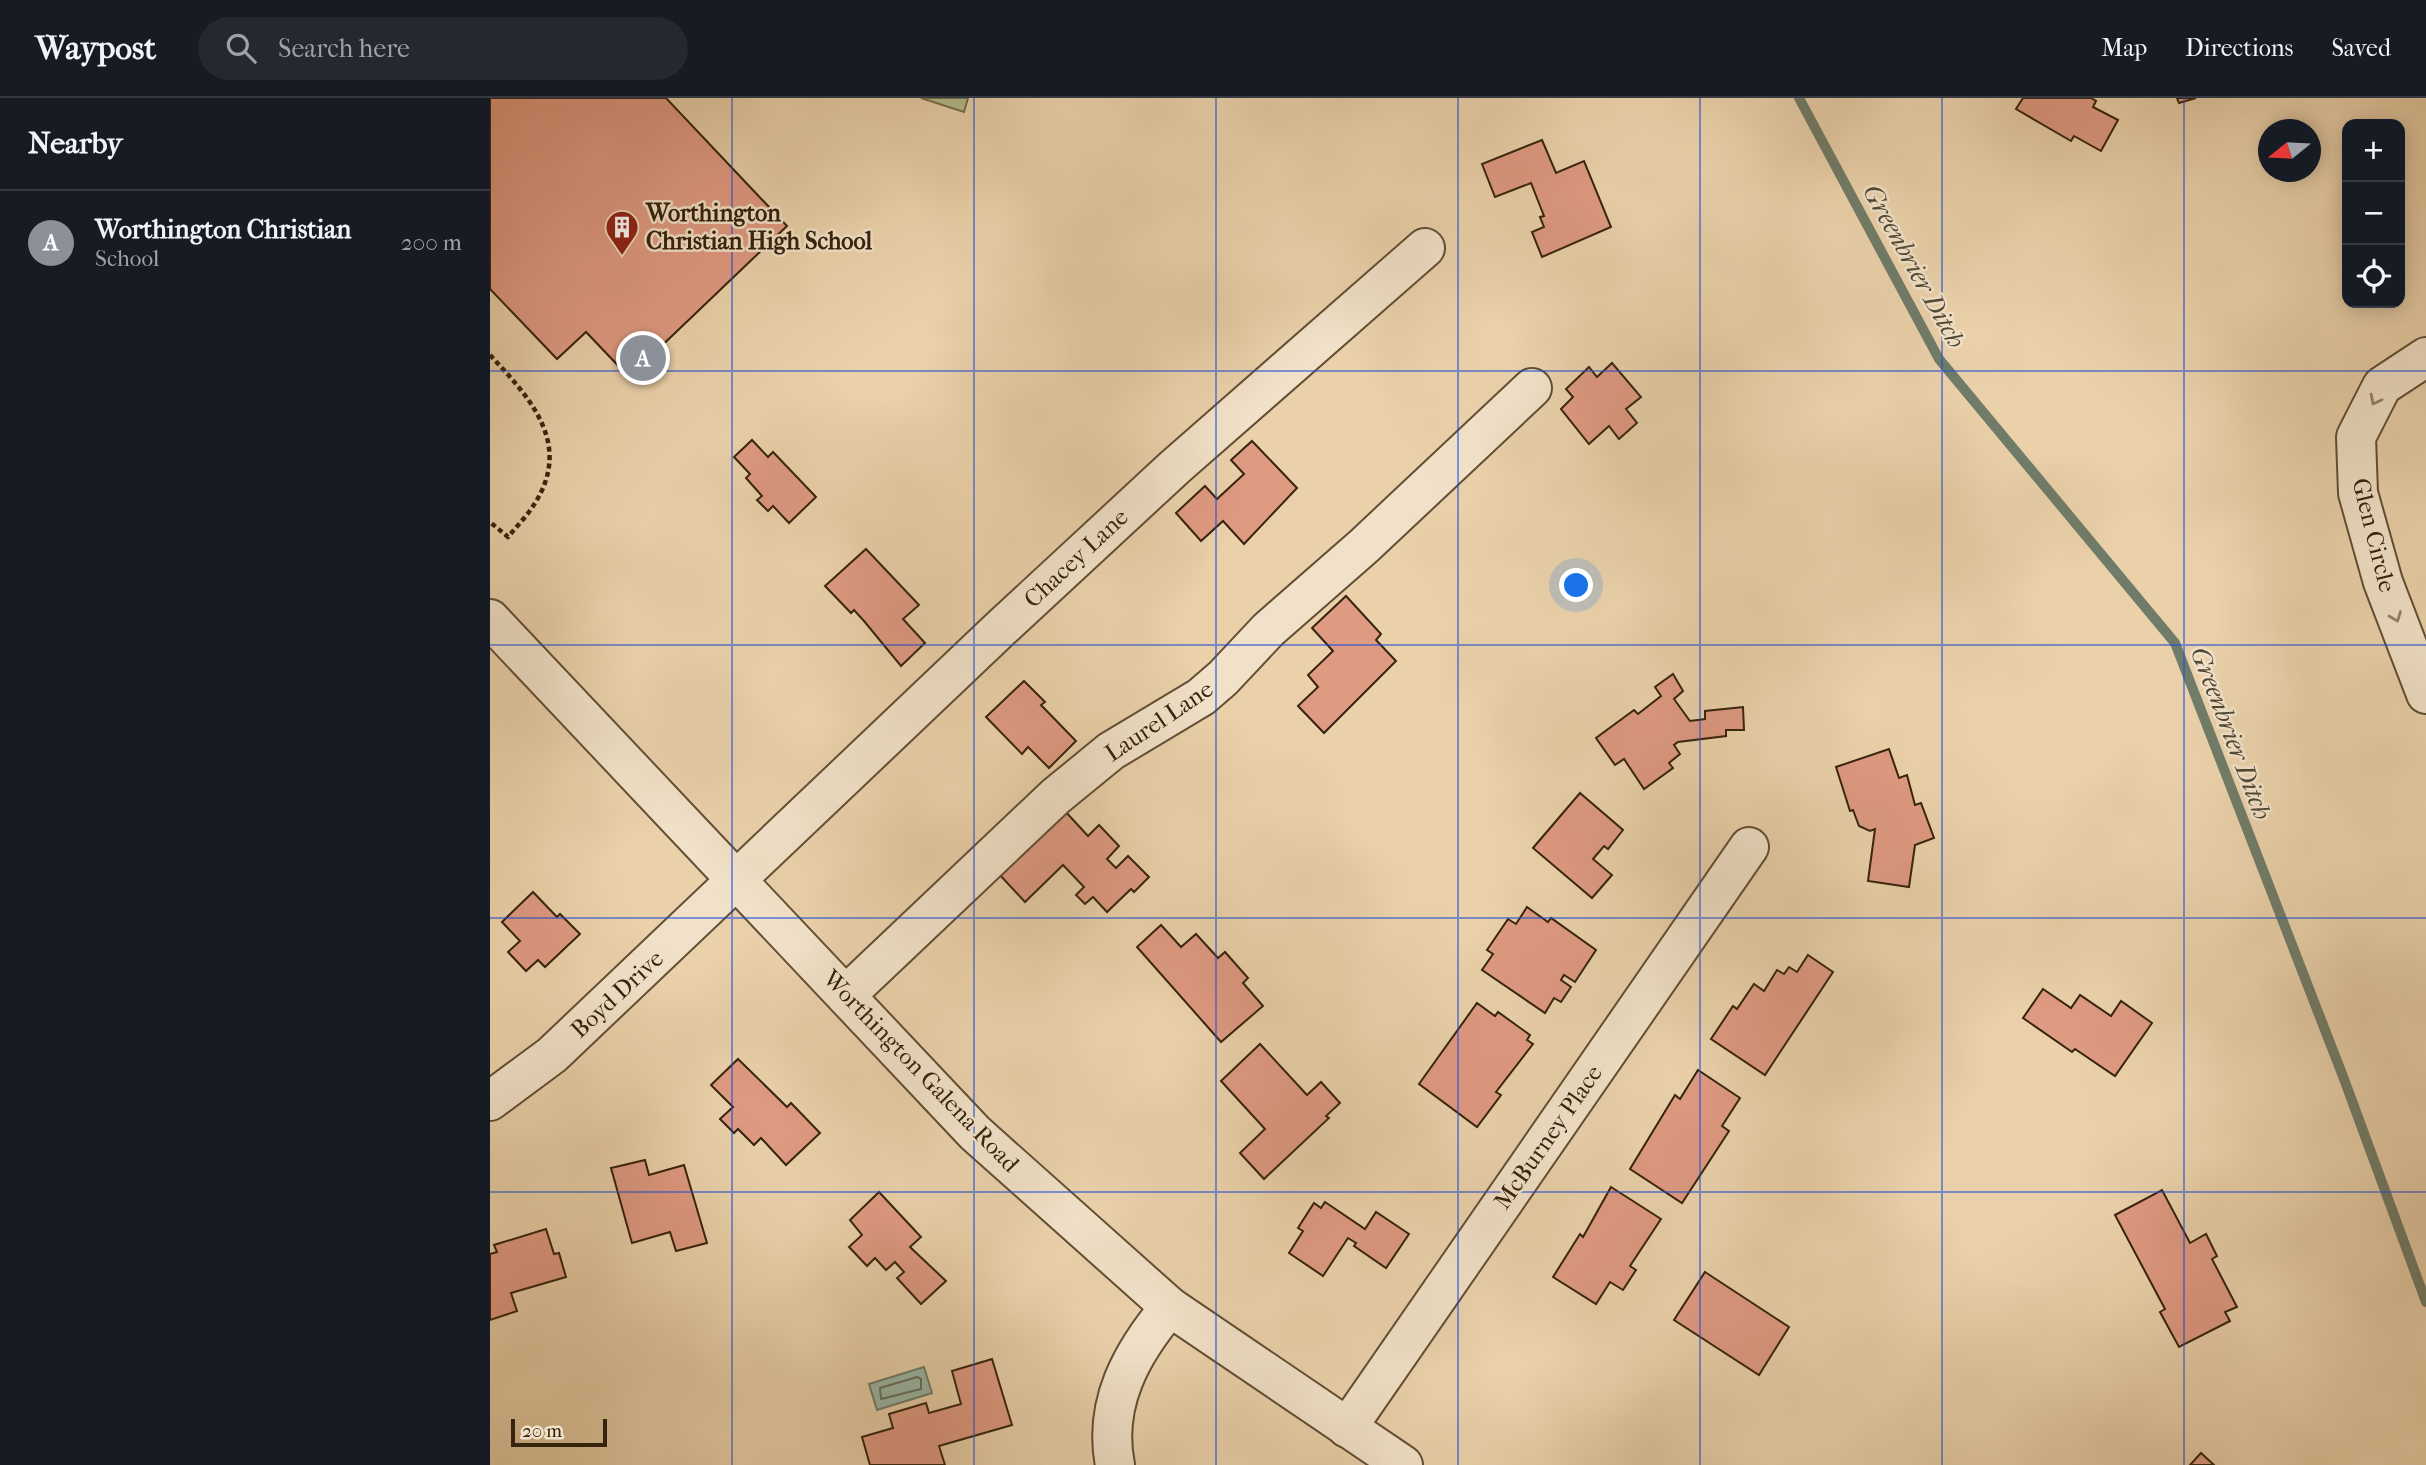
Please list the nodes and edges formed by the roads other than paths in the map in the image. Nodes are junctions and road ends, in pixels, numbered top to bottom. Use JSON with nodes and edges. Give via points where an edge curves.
{"nodes":[{"id":1,"x":1425,"y":248,"type":"dead end"},
{"id":2,"x":2426,"y":357,"type":"edge"},
{"id":3,"x":1532,"y":388,"type":"dead end"},
{"id":4,"x":490,"y":619,"type":"edge"},
{"id":5,"x":2426,"y":694,"type":"edge"},
{"id":6,"x":1749,"y":847,"type":"dead end"},
{"id":7,"x":738,"y":881,"type":"junction"},
{"id":8,"x":846,"y":995,"type":"junction"},
{"id":9,"x":490,"y":1101,"type":"edge"},
{"id":10,"x":1170,"y":1307,"type":"junction"},
{"id":11,"x":1347,"y":1428,"type":"junction"},
{"id":12,"x":1115,"y":1465,"type":"edge"},
{"id":13,"x":1403,"y":1465,"type":"edge"}],
"edges":[{"from":1,"to":7,"type":"street","name":"Chacey Lane","via":[[1175,467]]},
{"from":2,"to":5,"type":"street","name":"Glen Circle","one_way":true,"via":[[2382,386],[2356,437],[2358,493],[2383,582]]},
{"from":3,"to":8,"type":"street","name":"Laurel Lane","via":[[1223,678],[1111,751],[1056,796]]},
{"from":4,"to":7,"type":"street","name":"Worthington Galena Road"},
{"from":6,"to":11,"type":"street","name":"McBurney Place"},
{"from":7,"to":8,"type":"street","name":"Worthington Galena Road"},
{"from":7,"to":9,"type":"street","name":"Boyd Drive","via":[[552,1055]]},
{"from":8,"to":10,"type":"street","name":"Worthington Galena Road","via":[[975,1133]]},
{"from":10,"to":11,"type":"street","name":"Worthington Galena Road"},
{"from":10,"to":12,"type":"street","via":[[1136,1353],[1112,1410]]},
{"from":11,"to":13,"type":"street","name":"Worthington Galena Road"}]}
